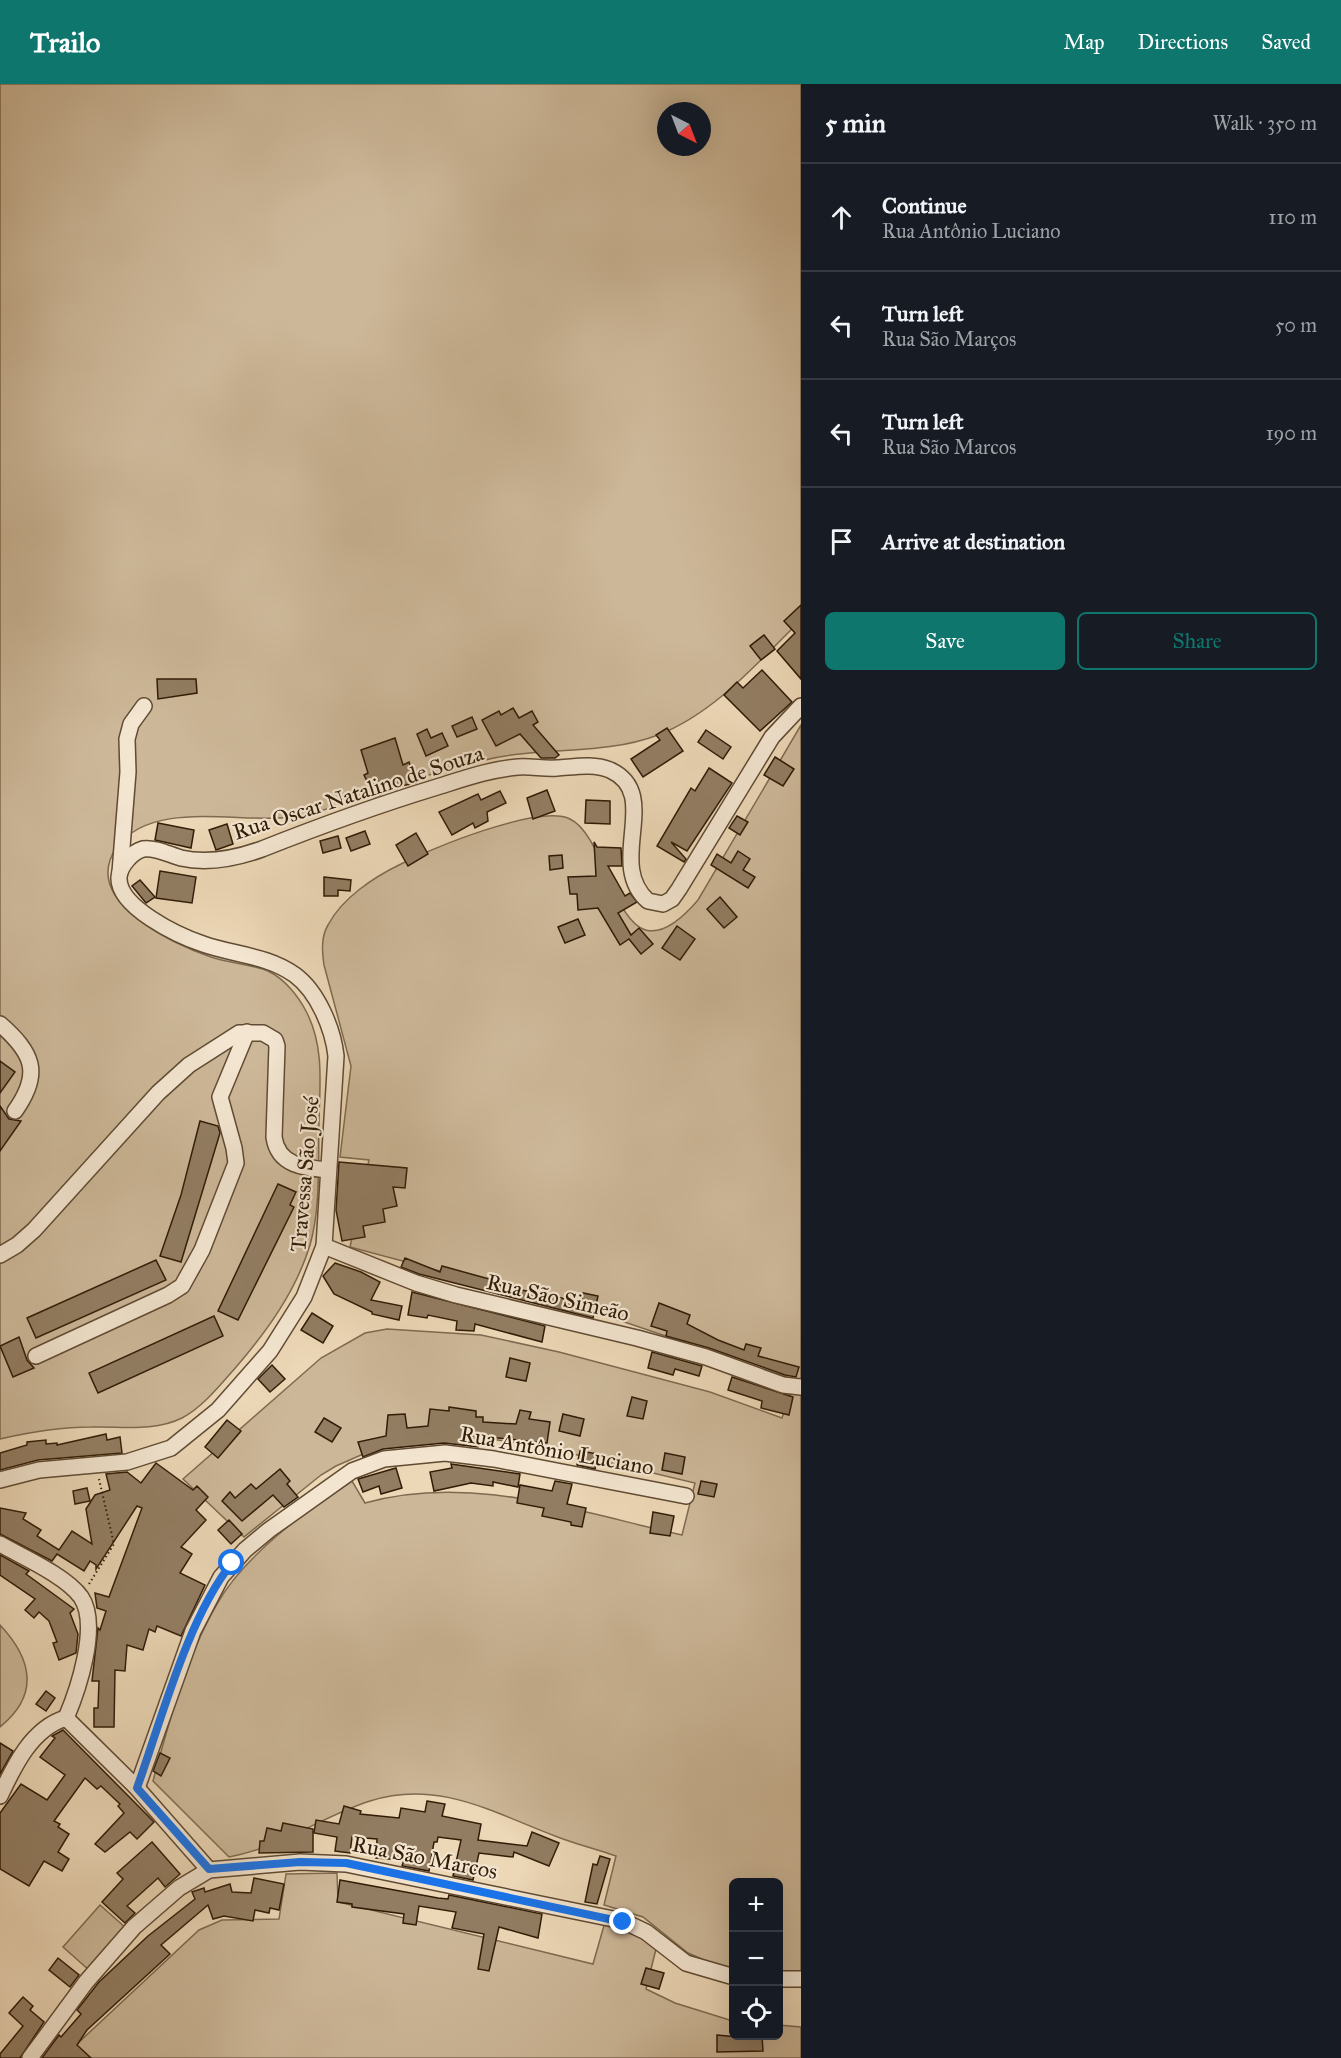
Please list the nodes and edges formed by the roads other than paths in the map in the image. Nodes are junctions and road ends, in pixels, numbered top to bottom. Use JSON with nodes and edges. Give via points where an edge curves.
{"nodes":[{"id":1,"x":144,"y":706,"type":"dead end"},
{"id":2,"x":801,"y":706,"type":"edge"},
{"id":3,"x":120,"y":872,"type":"junction"},
{"id":4,"x":0,"y":1024,"type":"edge"},
{"id":5,"x":247,"y":1032,"type":"junction"},
{"id":6,"x":15,"y":1111,"type":"dead end"},
{"id":7,"x":328,"y":1170,"type":"junction"},
{"id":8,"x":324,"y":1246,"type":"junction"},
{"id":9,"x":0,"y":1255,"type":"edge"},
{"id":10,"x":36,"y":1356,"type":"dead end"},
{"id":11,"x":801,"y":1387,"type":"edge"},
{"id":12,"x":0,"y":1480,"type":"edge"},
{"id":13,"x":686,"y":1496,"type":"dead end"},
{"id":14,"x":0,"y":1544,"type":"edge"},
{"id":15,"x":66,"y":1718,"type":"junction"},
{"id":16,"x":137,"y":1788,"type":"junction"},
{"id":17,"x":0,"y":1796,"type":"edge"},
{"id":18,"x":209,"y":1869,"type":"junction"},
{"id":19,"x":729,"y":1976,"type":"edge"},
{"id":20,"x":783,"y":1978,"type":"edge"},
{"id":21,"x":801,"y":1979,"type":"edge"},
{"id":22,"x":30,"y":2058,"type":"edge"}],
"edges":[{"from":1,"to":3,"type":"street","via":[[131,724],[127,739]]},
{"from":2,"to":3,"type":"street","name":"Rua Oscar Natalino de Souza","via":[[772,737],[679,889],[663,904],[648,901],[632,878],[634,810],[629,789],[609,770],[588,766],[517,767],[451,783],[234,857],[183,858],[140,850]]},
{"from":3,"to":7,"type":"street","name":"Travessa São José","via":[[120,884],[127,898],[159,923],[206,945],[273,963],[303,982],[313,996],[332,1035],[336,1069]]},
{"from":4,"to":6,"type":"street","via":[[20,1041],[32,1072],[28,1090]]},
{"from":5,"to":7,"type":"street","via":[[263,1033],[275,1040],[277,1046],[274,1137],[278,1150],[296,1166]]},
{"from":5,"to":9,"type":"street","via":[[227,1039],[178,1074],[34,1230]]},
{"from":5,"to":10,"type":"street","via":[[219,1097],[236,1163],[188,1280],[168,1295]]},
{"from":7,"to":8,"type":"street","name":"Travessa São José"},
{"from":8,"to":11,"type":"street","name":"Rua São Simeão","via":[[426,1286],[706,1357],[783,1385]]},
{"from":8,"to":12,"type":"street","name":"Travessa São José","via":[[304,1297],[282,1335],[218,1410],[188,1437],[137,1460],[39,1470]]},
{"from":13,"to":16,"type":"street","name":"Rua Antônio Luciano","via":[[444,1453],[384,1459],[352,1471],[269,1530],[220,1577],[194,1631]]},
{"from":14,"to":15,"type":"street","via":[[60,1579],[80,1596],[87,1620],[85,1654]]},
{"from":15,"to":16,"type":"street"},
{"from":15,"to":17,"type":"street","via":[[50,1724],[36,1736]]},
{"from":16,"to":18,"type":"street"},
{"from":18,"to":19,"type":"street","name":"Rua São Marcos","via":[[324,1862],[371,1868],[623,1922],[646,1932],[686,1964]]},
{"from":18,"to":22,"type":"street","via":[[164,1899],[127,1934]]},
{"from":20,"to":21,"type":"street"}]}
